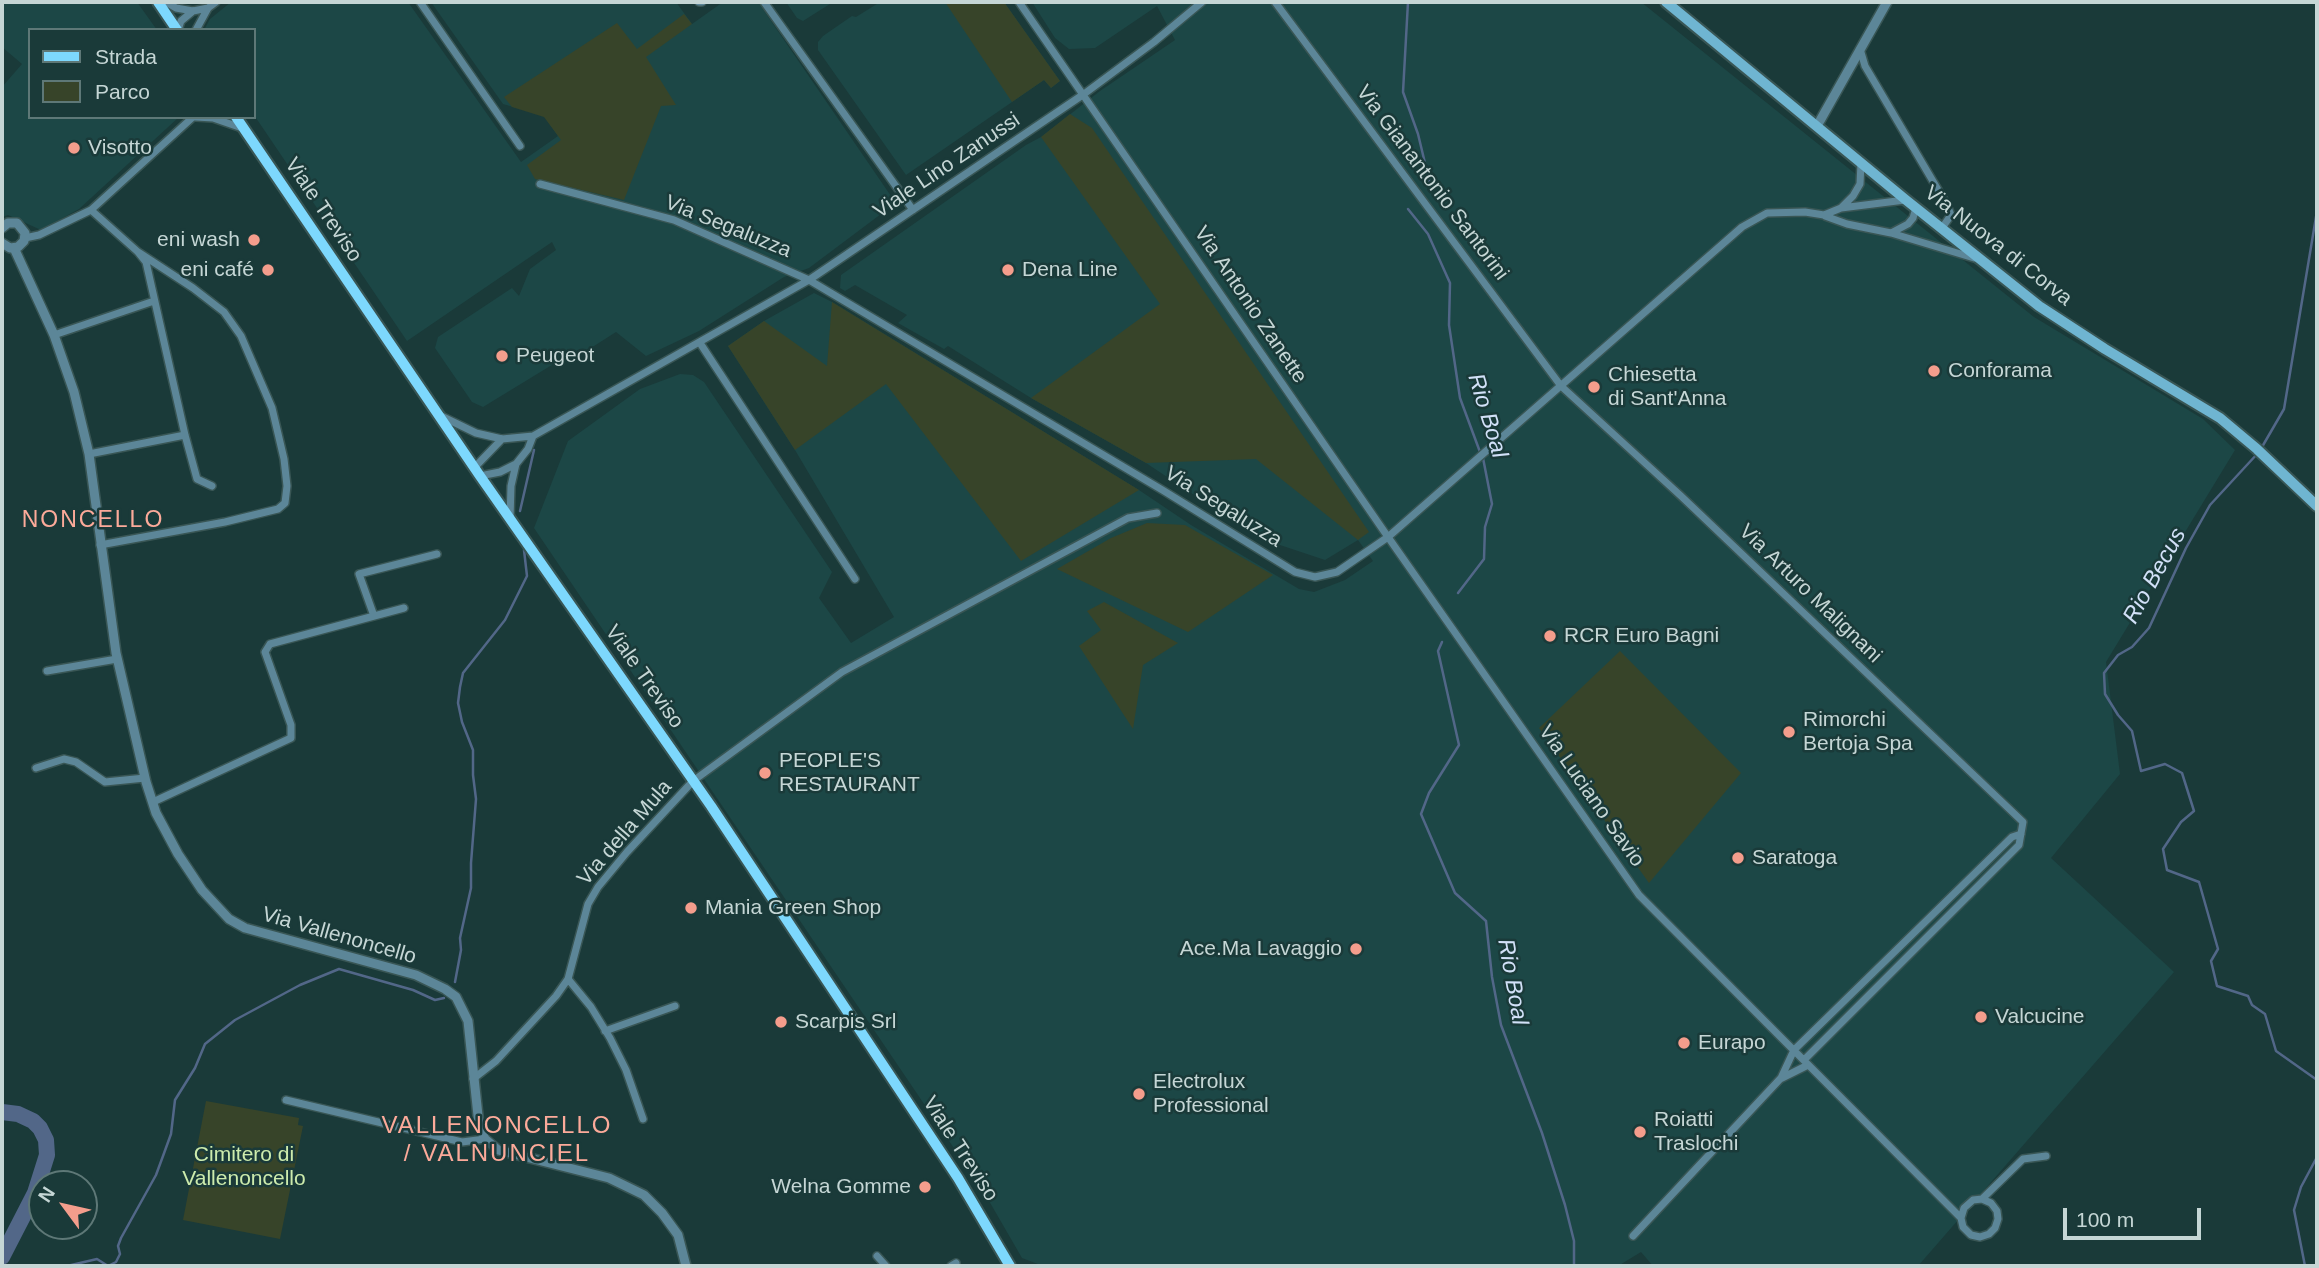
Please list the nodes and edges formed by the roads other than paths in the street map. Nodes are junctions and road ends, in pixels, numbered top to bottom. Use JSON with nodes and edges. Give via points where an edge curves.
{"nodes":[{"id":1,"x":158,"y":2,"type":"edge"},
{"id":2,"x":166,"y":2,"type":"edge"},
{"id":3,"x":216,"y":2,"type":"edge"},
{"id":4,"x":420,"y":2,"type":"edge"},
{"id":5,"x":764,"y":2,"type":"edge"},
{"id":6,"x":1019,"y":2,"type":"edge"},
{"id":7,"x":1202,"y":2,"type":"edge"},
{"id":8,"x":1275,"y":2,"type":"edge"},
{"id":9,"x":1666,"y":2,"type":"edge"},
{"id":10,"x":1887,"y":2,"type":"edge"},
{"id":11,"x":208,"y":8,"type":"junction"},
{"id":12,"x":193,"y":11,"type":"junction"},
{"id":13,"x":197,"y":27,"type":"edge"},
{"id":14,"x":176,"y":28,"type":"edge"},
{"id":15,"x":178,"y":28,"type":"edge"},
{"id":16,"x":1860,"y":49,"type":"junction"},
{"id":17,"x":1084,"y":93,"type":"junction"},
{"id":18,"x":192,"y":119,"type":"edge"},
{"id":19,"x":217,"y":119,"type":"edge"},
{"id":20,"x":237,"y":119,"type":"edge"},
{"id":21,"x":1817,"y":126,"type":"junction"},
{"id":22,"x":244,"y":129,"type":"junction"},
{"id":23,"x":520,"y":146,"type":"dead end"},
{"id":24,"x":1861,"y":163,"type":"junction"},
{"id":25,"x":540,"y":184,"type":"dead end"},
{"id":26,"x":1906,"y":200,"type":"junction"},
{"id":27,"x":1841,"y":208,"type":"junction"},
{"id":28,"x":1916,"y":208,"type":"junction"},
{"id":29,"x":91,"y":210,"type":"junction"},
{"id":30,"x":913,"y":210,"type":"junction"},
{"id":31,"x":1824,"y":215,"type":"junction"},
{"id":32,"x":2,"y":228,"type":"edge"},
{"id":33,"x":1942,"y":228,"type":"junction"},
{"id":34,"x":1891,"y":233,"type":"junction"},
{"id":35,"x":25,"y":238,"type":"junction"},
{"id":36,"x":2,"y":243,"type":"edge"},
{"id":37,"x":14,"y":248,"type":"junction"},
{"id":38,"x":138,"y":252,"type":"junction"},
{"id":39,"x":1985,"y":262,"type":"junction"},
{"id":40,"x":809,"y":280,"type":"junction"},
{"id":41,"x":154,"y":301,"type":"junction"},
{"id":42,"x":54,"y":335,"type":"junction"},
{"id":43,"x":700,"y":343,"type":"junction"},
{"id":44,"x":1561,"y":386,"type":"junction"},
{"id":45,"x":438,"y":415,"type":"junction"},
{"id":46,"x":185,"y":435,"type":"junction"},
{"id":47,"x":533,"y":436,"type":"junction"},
{"id":48,"x":502,"y":439,"type":"junction"},
{"id":49,"x":89,"y":454,"type":"junction"},
{"id":50,"x":516,"y":464,"type":"junction"},
{"id":51,"x":477,"y":472,"type":"junction"},
{"id":52,"x":212,"y":486,"type":"dead end"},
{"id":53,"x":2317,"y":506,"type":"edge"},
{"id":54,"x":1157,"y":513,"type":"dead end"},
{"id":55,"x":510,"y":520,"type":"junction"},
{"id":56,"x":1388,"y":537,"type":"junction"},
{"id":57,"x":100,"y":545,"type":"junction"},
{"id":58,"x":437,"y":554,"type":"dead end"},
{"id":59,"x":855,"y":579,"type":"dead end"},
{"id":60,"x":404,"y":608,"type":"dead end"},
{"id":61,"x":374,"y":616,"type":"junction"},
{"id":62,"x":117,"y":659,"type":"junction"},
{"id":63,"x":47,"y":671,"type":"dead end"},
{"id":64,"x":36,"y":768,"type":"dead end"},
{"id":65,"x":145,"y":778,"type":"junction"},
{"id":66,"x":693,"y":781,"type":"junction"},
{"id":67,"x":153,"y":802,"type":"junction"},
{"id":68,"x":2021,"y":834,"type":"junction"},
{"id":69,"x":568,"y":979,"type":"junction"},
{"id":70,"x":675,"y":1006,"type":"dead end"},
{"id":71,"x":605,"y":1031,"type":"junction"},
{"id":72,"x":1794,"y":1050,"type":"junction"},
{"id":73,"x":1806,"y":1063,"type":"junction"},
{"id":74,"x":1781,"y":1078,"type":"junction"},
{"id":75,"x":473,"y":1079,"type":"junction"},
{"id":76,"x":286,"y":1100,"type":"dead end"},
{"id":77,"x":643,"y":1119,"type":"dead end"},
{"id":78,"x":485,"y":1139,"type":"junction"},
{"id":79,"x":2046,"y":1156,"type":"dead end"},
{"id":80,"x":1982,"y":1199,"type":"junction"},
{"id":81,"x":1947,"y":1204,"type":"junction"},
{"id":82,"x":1964,"y":1208,"type":"junction"},
{"id":83,"x":1961,"y":1218,"type":"junction"},
{"id":84,"x":1633,"y":1236,"type":"dead end"},
{"id":85,"x":877,"y":1256,"type":"dead end"},
{"id":86,"x":686,"y":1266,"type":"edge"},
{"id":87,"x":886,"y":1266,"type":"edge"},
{"id":88,"x":1010,"y":1266,"type":"edge"}],
"edges":[{"from":1,"to":14,"type":"main road"},
{"from":2,"to":12,"type":"street"},
{"from":3,"to":11,"type":"street"},
{"from":4,"to":23,"type":"street"},
{"from":5,"to":30,"type":"street"},
{"from":6,"to":17,"type":"street","name":"Via Antonio Zanette"},
{"from":7,"to":17,"type":"street","name":"Viale Lino Zanussi"},
{"from":8,"to":44,"type":"street","name":"Via Gianantonio Santorini"},
{"from":9,"to":21,"type":"main road","name":"Via Nuova di Corva"},
{"from":10,"to":16,"type":"street"},
{"from":11,"to":12,"type":"street"},
{"from":11,"to":13,"type":"street"},
{"from":12,"to":15,"type":"street"},
{"from":16,"to":21,"type":"street"},
{"from":16,"to":33,"type":"street","via":[[1865,66],[1947,205],[1951,215]]},
{"from":17,"to":30,"type":"street","name":"Viale Lino Zanussi"},
{"from":17,"to":56,"type":"street","name":"Via Antonio Zanette"},
{"from":18,"to":29,"type":"street"},
{"from":19,"to":22,"type":"street"},
{"from":20,"to":22,"type":"main road","name":"Viale Treviso"},
{"from":21,"to":24,"type":"main road","name":"Via Nuova di Corva"},
{"from":22,"to":45,"type":"main road","name":"Viale Treviso"},
{"from":24,"to":26,"type":"main road","name":"Via Nuova di Corva"},
{"from":24,"to":27,"type":"street","via":[[1860,184]]},
{"from":25,"to":40,"type":"street","name":"Via Segaluzza","via":[[674,220]]},
{"from":26,"to":27,"type":"street","name":"Via Segaluzza"},
{"from":26,"to":28,"type":"main road","name":"Via Nuova di Corva"},
{"from":27,"to":31,"type":"street","name":"Via Segaluzza"},
{"from":28,"to":33,"type":"main road","name":"Via Nuova di Corva"},
{"from":28,"to":34,"type":"street","via":[[1908,224]]},
{"from":29,"to":35,"type":"street","via":[[39,236]]},
{"from":29,"to":38,"type":"street"},
{"from":30,"to":40,"type":"street","name":"Viale Lino Zanussi"},
{"from":31,"to":34,"type":"street","name":"Via Segaluzza"},
{"from":31,"to":44,"type":"street","name":"Via Segaluzza","via":[[1767,213],[1742,227]]},
{"from":32,"to":35,"type":"street","via":[[17,223]]},
{"from":33,"to":39,"type":"main road","name":"Via Nuova di Corva"},
{"from":34,"to":39,"type":"street","name":"Via Segaluzza"},
{"from":35,"to":37,"type":"street"},
{"from":36,"to":37,"type":"street"},
{"from":37,"to":42,"type":"street","name":"Via Vallenoncello"},
{"from":38,"to":41,"type":"street","via":[[146,262]]},
{"from":38,"to":57,"type":"street","via":[[224,312],[241,336],[272,408],[284,459],[285,503],[278,509],[225,522]]},
{"from":39,"to":53,"type":"main road","name":"Via Nuova di Corva","via":[[2039,306],[2220,418]]},
{"from":40,"to":43,"type":"street","name":"Viale Lino Zanussi"},
{"from":40,"to":56,"type":"street","name":"Via Segaluzza","via":[[1295,572],[1315,577],[1338,572]]},
{"from":41,"to":42,"type":"street"},
{"from":41,"to":46,"type":"street"},
{"from":42,"to":49,"type":"street","name":"Via Vallenoncello"},
{"from":43,"to":47,"type":"street","name":"Viale Lino Zanussi"},
{"from":43,"to":59,"type":"street"},
{"from":44,"to":56,"type":"street","name":"Via Segaluzza"},
{"from":44,"to":68,"type":"street","name":"Via Arturo Malignani","via":[[2023,822]]},
{"from":45,"to":48,"type":"street","name":"Viale Lino Zanussi","via":[[476,433]]},
{"from":45,"to":51,"type":"main road","name":"Viale Treviso"},
{"from":46,"to":49,"type":"street"},
{"from":46,"to":52,"type":"street","via":[[197,479]]},
{"from":47,"to":48,"type":"street","name":"Viale Lino Zanussi"},
{"from":47,"to":50,"type":"street","name":"Viale Lino Zanussi"},
{"from":48,"to":51,"type":"street"},
{"from":49,"to":57,"type":"street","name":"Via Vallenoncello"},
{"from":50,"to":51,"type":"street","via":[[500,472]]},
{"from":50,"to":55,"type":"street","name":"Viale Lino Zanussi"},
{"from":51,"to":55,"type":"main road","name":"Viale Treviso"},
{"from":54,"to":66,"type":"street","name":"Via della Mula","via":[[1128,518],[842,672]]},
{"from":55,"to":66,"type":"main road","name":"Viale Treviso"},
{"from":56,"to":72,"type":"street","name":"Via Luciano Savio","via":[[1639,895]]},
{"from":57,"to":62,"type":"street","name":"Via Vallenoncello"},
{"from":58,"to":61,"type":"street","via":[[359,574]]},
{"from":60,"to":61,"type":"street"},
{"from":61,"to":67,"type":"street","via":[[271,644],[265,652],[291,738]]},
{"from":62,"to":63,"type":"street"},
{"from":62,"to":65,"type":"street","name":"Via Vallenoncello"},
{"from":64,"to":65,"type":"street","via":[[64,759],[105,782]]},
{"from":65,"to":67,"type":"street","name":"Via Vallenoncello"},
{"from":66,"to":69,"type":"street","name":"Via della Mula","via":[[611,870],[588,904]]},
{"from":66,"to":88,"type":"main road","name":"Viale Treviso","via":[[958,1178]]},
{"from":67,"to":75,"type":"street","name":"Via Vallenoncello","via":[[178,854],[229,919],[275,938],[416,975],[456,998],[468,1021]]},
{"from":68,"to":72,"type":"street","via":[[2011,837]]},
{"from":68,"to":73,"type":"street","via":[[2019,845]]},
{"from":69,"to":71,"type":"street"},
{"from":69,"to":75,"type":"street","name":"Via della Mula","via":[[538,1018]]},
{"from":70,"to":71,"type":"street"},
{"from":71,"to":77,"type":"street","via":[[626,1070]]},
{"from":72,"to":73,"type":"street","name":"Via Luciano Savio"},
{"from":72,"to":74,"type":"street"},
{"from":73,"to":74,"type":"street"},
{"from":73,"to":81,"type":"street","name":"Via Luciano Savio"},
{"from":74,"to":84,"type":"street"},
{"from":75,"to":78,"type":"street","name":"Via Vallenoncello"},
{"from":76,"to":78,"type":"street","via":[[462,1142]]},
{"from":78,"to":86,"type":"street","via":[[498,1150],[609,1178],[644,1195],[678,1235]]},
{"from":79,"to":80,"type":"street","via":[[2023,1159]]},
{"from":80,"to":82,"type":"street"},
{"from":80,"to":83,"type":"street","name":"Via Luciano Savio","via":[[1997,1211],[1995,1228],[1989,1234],[1971,1235]]},
{"from":81,"to":82,"type":"street"},
{"from":81,"to":83,"type":"street","name":"Via Luciano Savio"},
{"from":82,"to":83,"type":"street"},
{"from":85,"to":87,"type":"street"}]}
